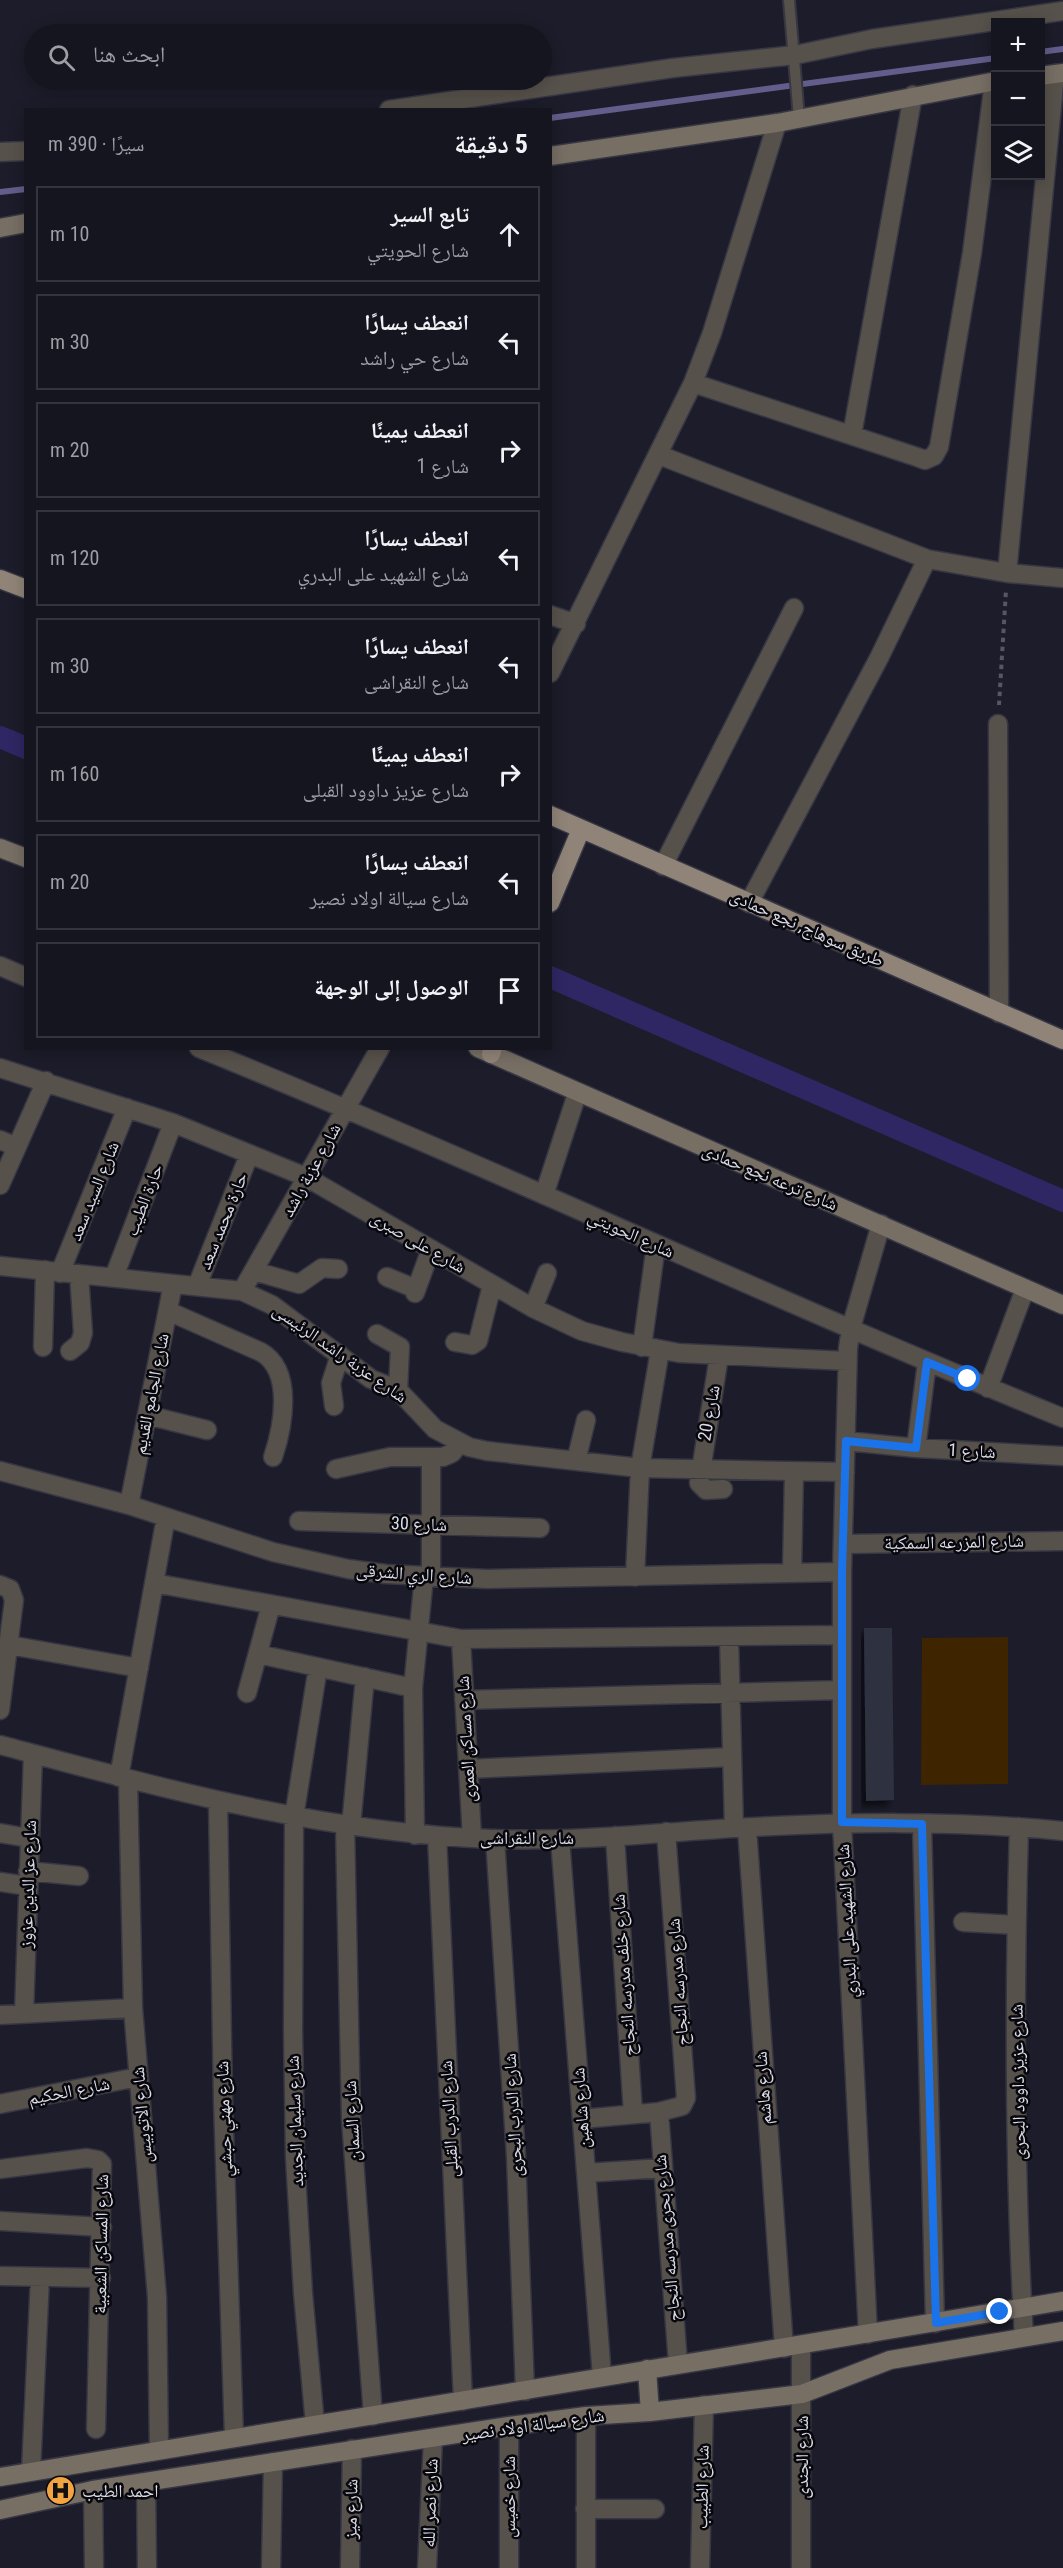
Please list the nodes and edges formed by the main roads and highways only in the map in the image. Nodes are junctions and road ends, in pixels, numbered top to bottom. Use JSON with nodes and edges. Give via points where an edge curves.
{"nodes":[{"id":1,"x":991,"y":83,"type":"edge"},
{"id":2,"x":552,"y":156,"type":"edge"},
{"id":3,"x":24,"y":223,"type":"edge"},
{"id":4,"x":0,"y":228,"type":"edge"},
{"id":5,"x":0,"y":579,"type":"edge"},
{"id":6,"x":24,"y":587,"type":"edge"},
{"id":7,"x":552,"y":816,"type":"edge"},
{"id":8,"x":581,"y":829,"type":"junction"},
{"id":9,"x":0,"y":848,"type":"edge"},
{"id":10,"x":24,"y":857,"type":"edge"},
{"id":11,"x":552,"y":899,"type":"edge"},
{"id":12,"x":1063,"y":1040,"type":"edge"},
{"id":13,"x":487,"y":1050,"type":"edge"},
{"id":14,"x":1063,"y":1305,"type":"edge"},
{"id":15,"x":1063,"y":2301,"type":"edge"},
{"id":16,"x":1063,"y":2331,"type":"edge"},
{"id":17,"x":647,"y":2369,"type":"junction"},
{"id":18,"x":650,"y":2412,"type":"junction"},
{"id":19,"x":0,"y":2477,"type":"edge"},
{"id":20,"x":0,"y":2510,"type":"edge"}],
"edges":[{"from":1,"to":2,"type":"main road","via":[[799,111],[777,123]]},
{"from":3,"to":4,"type":"main road"},
{"from":5,"to":6,"type":"main road"},
{"from":7,"to":8,"type":"main road","name":"طريق سوهاج, نجع حمادى"},
{"from":8,"to":11,"type":"main road"},
{"from":8,"to":12,"type":"main road","name":"طريق سوهاج, نجع حمادى"},
{"from":9,"to":10,"type":"main road"},
{"from":13,"to":14,"type":"main road","name":"شارع ترعه نجع حمادى","via":[[577,1094]]},
{"from":15,"to":17,"type":"main road","name":"شارع سيالة اولاد نصير"},
{"from":16,"to":18,"type":"main road","name":"شارع سيالة اولاد نصير","via":[[890,2360],[802,2394]]},
{"from":17,"to":18,"type":"main road"},
{"from":17,"to":19,"type":"main road","name":"شارع سيالة اولاد نصير"},
{"from":18,"to":20,"type":"main road","name":"شارع سيالة اولاد نصير","via":[[509,2426],[93,2490]]}]}
